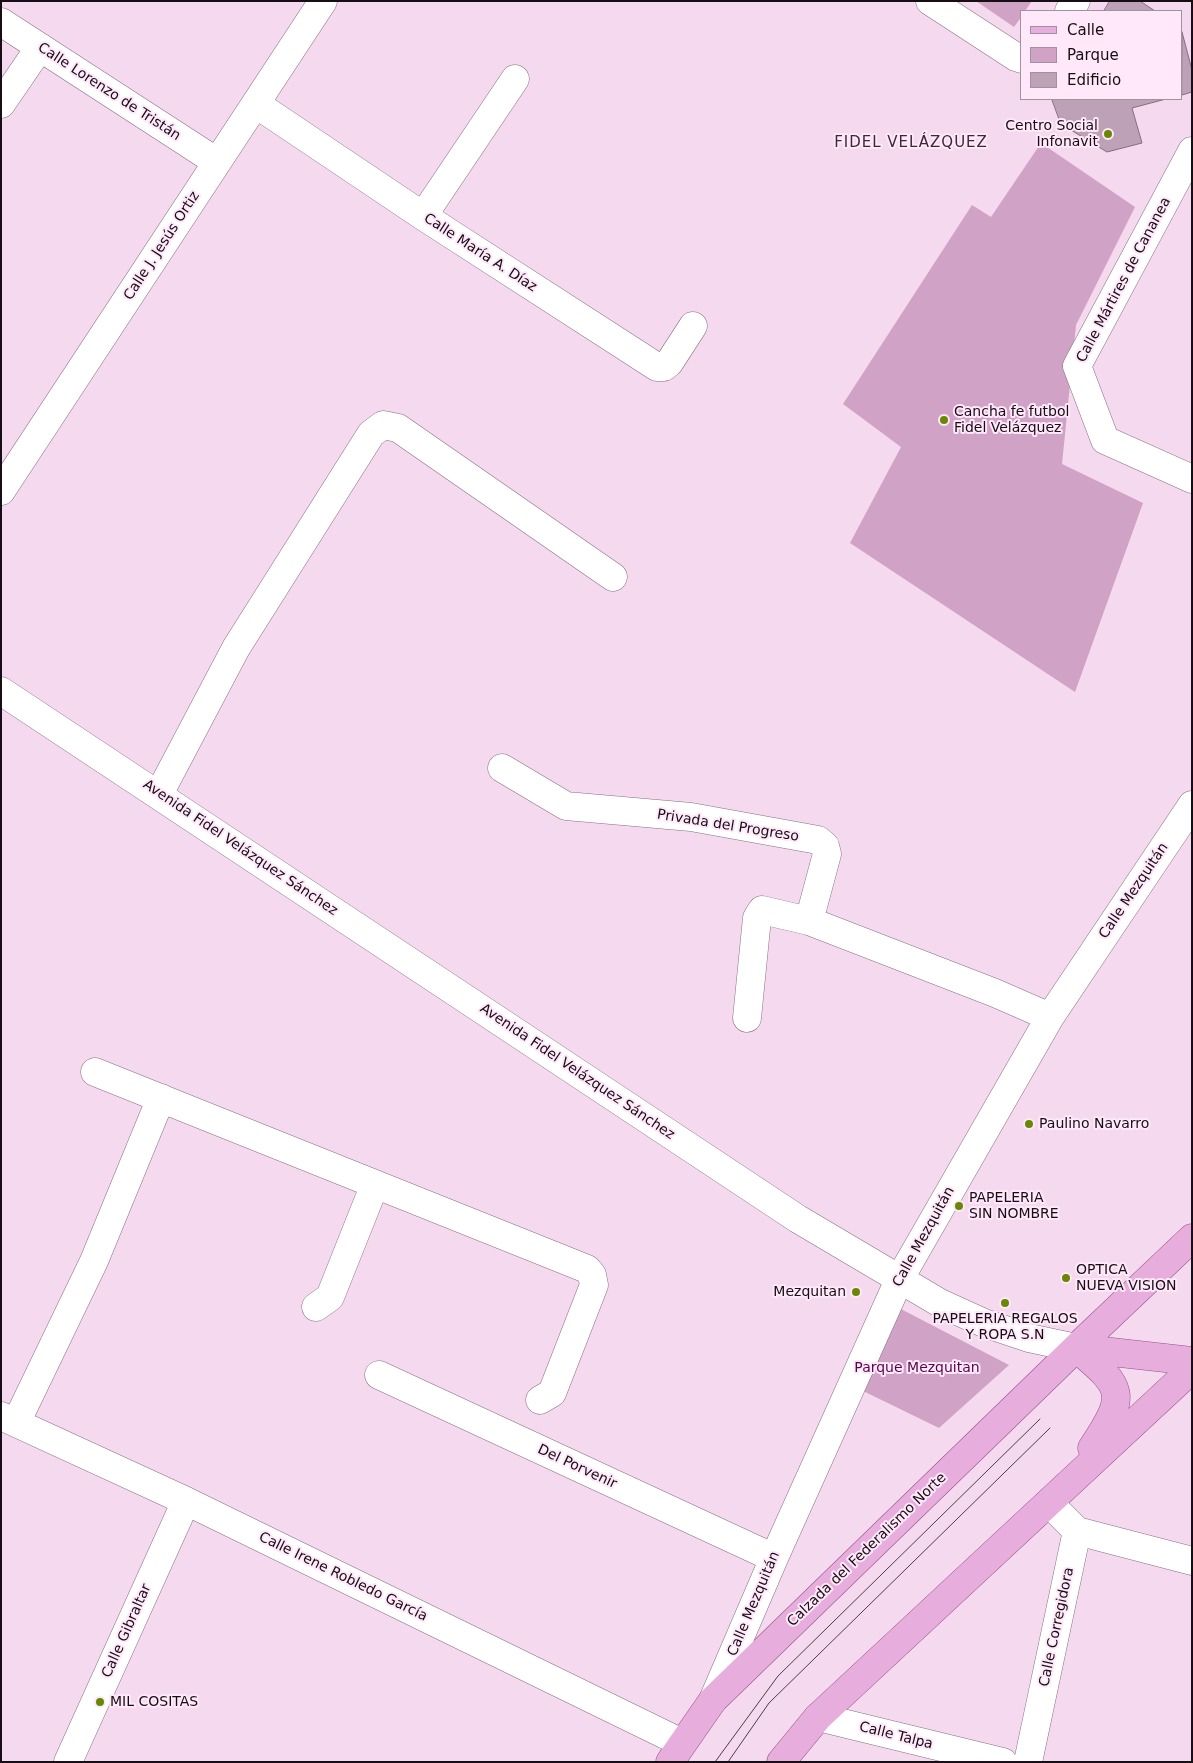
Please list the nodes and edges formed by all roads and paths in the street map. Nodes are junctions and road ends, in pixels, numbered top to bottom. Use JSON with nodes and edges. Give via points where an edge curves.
{"nodes":[{"id":1,"x":4,"y":1,"type":"edge"},
{"id":2,"x":930,"y":1,"type":"edge"},
{"id":3,"x":316,"y":4,"type":"edge"},
{"id":4,"x":1,"y":5,"type":"edge"},
{"id":5,"x":1,"y":22,"type":"edge"},
{"id":6,"x":40,"y":47,"type":"junction"},
{"id":7,"x":1020,"y":58,"type":"edge"},
{"id":8,"x":516,"y":80,"type":"dead end"},
{"id":9,"x":1,"y":104,"type":"edge"},
{"id":10,"x":256,"y":104,"type":"junction"},
{"id":11,"x":1192,"y":151,"type":"edge"},
{"id":12,"x":218,"y":162,"type":"junction"},
{"id":13,"x":423,"y":216,"type":"junction"},
{"id":14,"x":693,"y":326,"type":"dead end"},
{"id":15,"x":1192,"y":479,"type":"edge"},
{"id":16,"x":1,"y":491,"type":"edge"},
{"id":17,"x":613,"y":577,"type":"dead end"},
{"id":18,"x":1,"y":691,"type":"edge"},
{"id":19,"x":502,"y":768,"type":"dead end"},
{"id":20,"x":159,"y":794,"type":"junction"},
{"id":21,"x":1192,"y":804,"type":"edge"},
{"id":22,"x":808,"y":921,"type":"junction"},
{"id":23,"x":1050,"y":1017,"type":"junction"},
{"id":24,"x":747,"y":1018,"type":"dead end"},
{"id":25,"x":95,"y":1072,"type":"dead end"},
{"id":26,"x":161,"y":1098,"type":"junction"},
{"id":27,"x":375,"y":1184,"type":"junction"},
{"id":28,"x":1192,"y":1238,"type":"edge"},
{"id":29,"x":899,"y":1280,"type":"junction"},
{"id":30,"x":316,"y":1307,"type":"dead end"},
{"id":31,"x":1076,"y":1348,"type":"junction"},
{"id":32,"x":1192,"y":1360,"type":"edge"},
{"id":33,"x":1192,"y":1369,"type":"edge"},
{"id":34,"x":379,"y":1375,"type":"dead end"},
{"id":35,"x":540,"y":1400,"type":"dead end"},
{"id":36,"x":9,"y":1420,"type":"edge"},
{"id":37,"x":1072,"y":1481,"type":"junction"},
{"id":38,"x":186,"y":1500,"type":"junction"},
{"id":39,"x":1049,"y":1504,"type":"junction"},
{"id":40,"x":1077,"y":1531,"type":"junction"},
{"id":41,"x":774,"y":1558,"type":"junction"},
{"id":42,"x":1192,"y":1561,"type":"edge"},
{"id":43,"x":713,"y":1700,"type":"junction"},
{"id":44,"x":818,"y":1717,"type":"junction"},
{"id":45,"x":676,"y":1753,"type":"edge"},
{"id":46,"x":68,"y":1762,"type":"edge"},
{"id":47,"x":781,"y":1762,"type":"edge"},
{"id":48,"x":1002,"y":1762,"type":"edge"},
{"id":49,"x":1028,"y":1762,"type":"edge"}],
"edges":[{"from":1,"to":4,"type":"street"},
{"from":2,"to":7,"type":"street"},
{"from":3,"to":10,"type":"street","name":"Calle J. Jesús Ortiz"},
{"from":5,"to":6,"type":"street","name":"Calle Lorenzo de Tristán"},
{"from":6,"to":9,"type":"street"},
{"from":6,"to":12,"type":"street","name":"Calle Lorenzo de Tristán"},
{"from":8,"to":13,"type":"street"},
{"from":10,"to":12,"type":"street","name":"Calle J. Jesús Ortiz"},
{"from":10,"to":13,"type":"street","name":"Calle María A. Díaz"},
{"from":11,"to":15,"type":"street","name":"Calle Mártires de Cananea","via":[[1077,366],[1105,440]]},
{"from":12,"to":16,"type":"street","name":"Calle J. Jesús Ortiz"},
{"from":13,"to":14,"type":"street","name":"Calle María A. Díaz","via":[[657,367],[669,363]]},
{"from":17,"to":20,"type":"street","via":[[398,428],[383,425],[371,434],[236,648]]},
{"from":18,"to":20,"type":"street","name":"Avenida Fidel Velázquez Sánchez"},
{"from":19,"to":22,"type":"street","name":"Privada del Progreso","via":[[566,806],[692,817],[818,840],[826,846],[827,854]]},
{"from":20,"to":29,"type":"street","name":"Avenida Fidel Velázquez Sánchez","via":[[798,1219]]},
{"from":21,"to":23,"type":"street","name":"Calle Mezquitán"},
{"from":22,"to":23,"type":"street"},
{"from":22,"to":24,"type":"street","via":[[762,910],[757,918]]},
{"from":23,"to":29,"type":"street","name":"Calle Mezquitán"},
{"from":25,"to":26,"type":"street"},
{"from":26,"to":27,"type":"street"},
{"from":26,"to":36,"type":"street","via":[[94,1261]]},
{"from":27,"to":30,"type":"street","via":[[330,1297]]},
{"from":27,"to":35,"type":"street","via":[[586,1269],[592,1275],[594,1285],[552,1393]]},
{"from":28,"to":31,"type":"main road","name":"Calzada del Federalismo Norte"},
{"from":29,"to":31,"type":"street","name":"Avenida Fidel Velázquez Sánchez","via":[[984,1323],[1029,1338]]},
{"from":29,"to":41,"type":"street","name":"Calle Mezquitán"},
{"from":31,"to":32,"type":"main road","name":"Avenida Fidel Velázquez Sánchez"},
{"from":31,"to":37,"type":"main road","via":[[1111,1381],[1116,1405],[1113,1416]]},
{"from":31,"to":43,"type":"main road","name":"Calzada del Federalismo Norte"},
{"from":33,"to":37,"type":"main road"},
{"from":34,"to":41,"type":"street","name":"Del Porvenir"},
{"from":36,"to":38,"type":"street","name":"Calle Irene Robledo García"},
{"from":37,"to":39,"type":"main road"},
{"from":38,"to":45,"type":"street","name":"Calle Irene Robledo García"},
{"from":38,"to":46,"type":"street","name":"Calle Gibraltar"},
{"from":39,"to":40,"type":"street"},
{"from":39,"to":44,"type":"main road"},
{"from":40,"to":42,"type":"street"},
{"from":40,"to":49,"type":"street","name":"Calle Corregidora"},
{"from":41,"to":43,"type":"street","name":"Calle Mezquitán"},
{"from":43,"to":45,"type":"main road","name":"Calzada del Federalismo Norte"},
{"from":44,"to":47,"type":"main road"},
{"from":44,"to":48,"type":"street","name":"Calle Talpa"}]}
